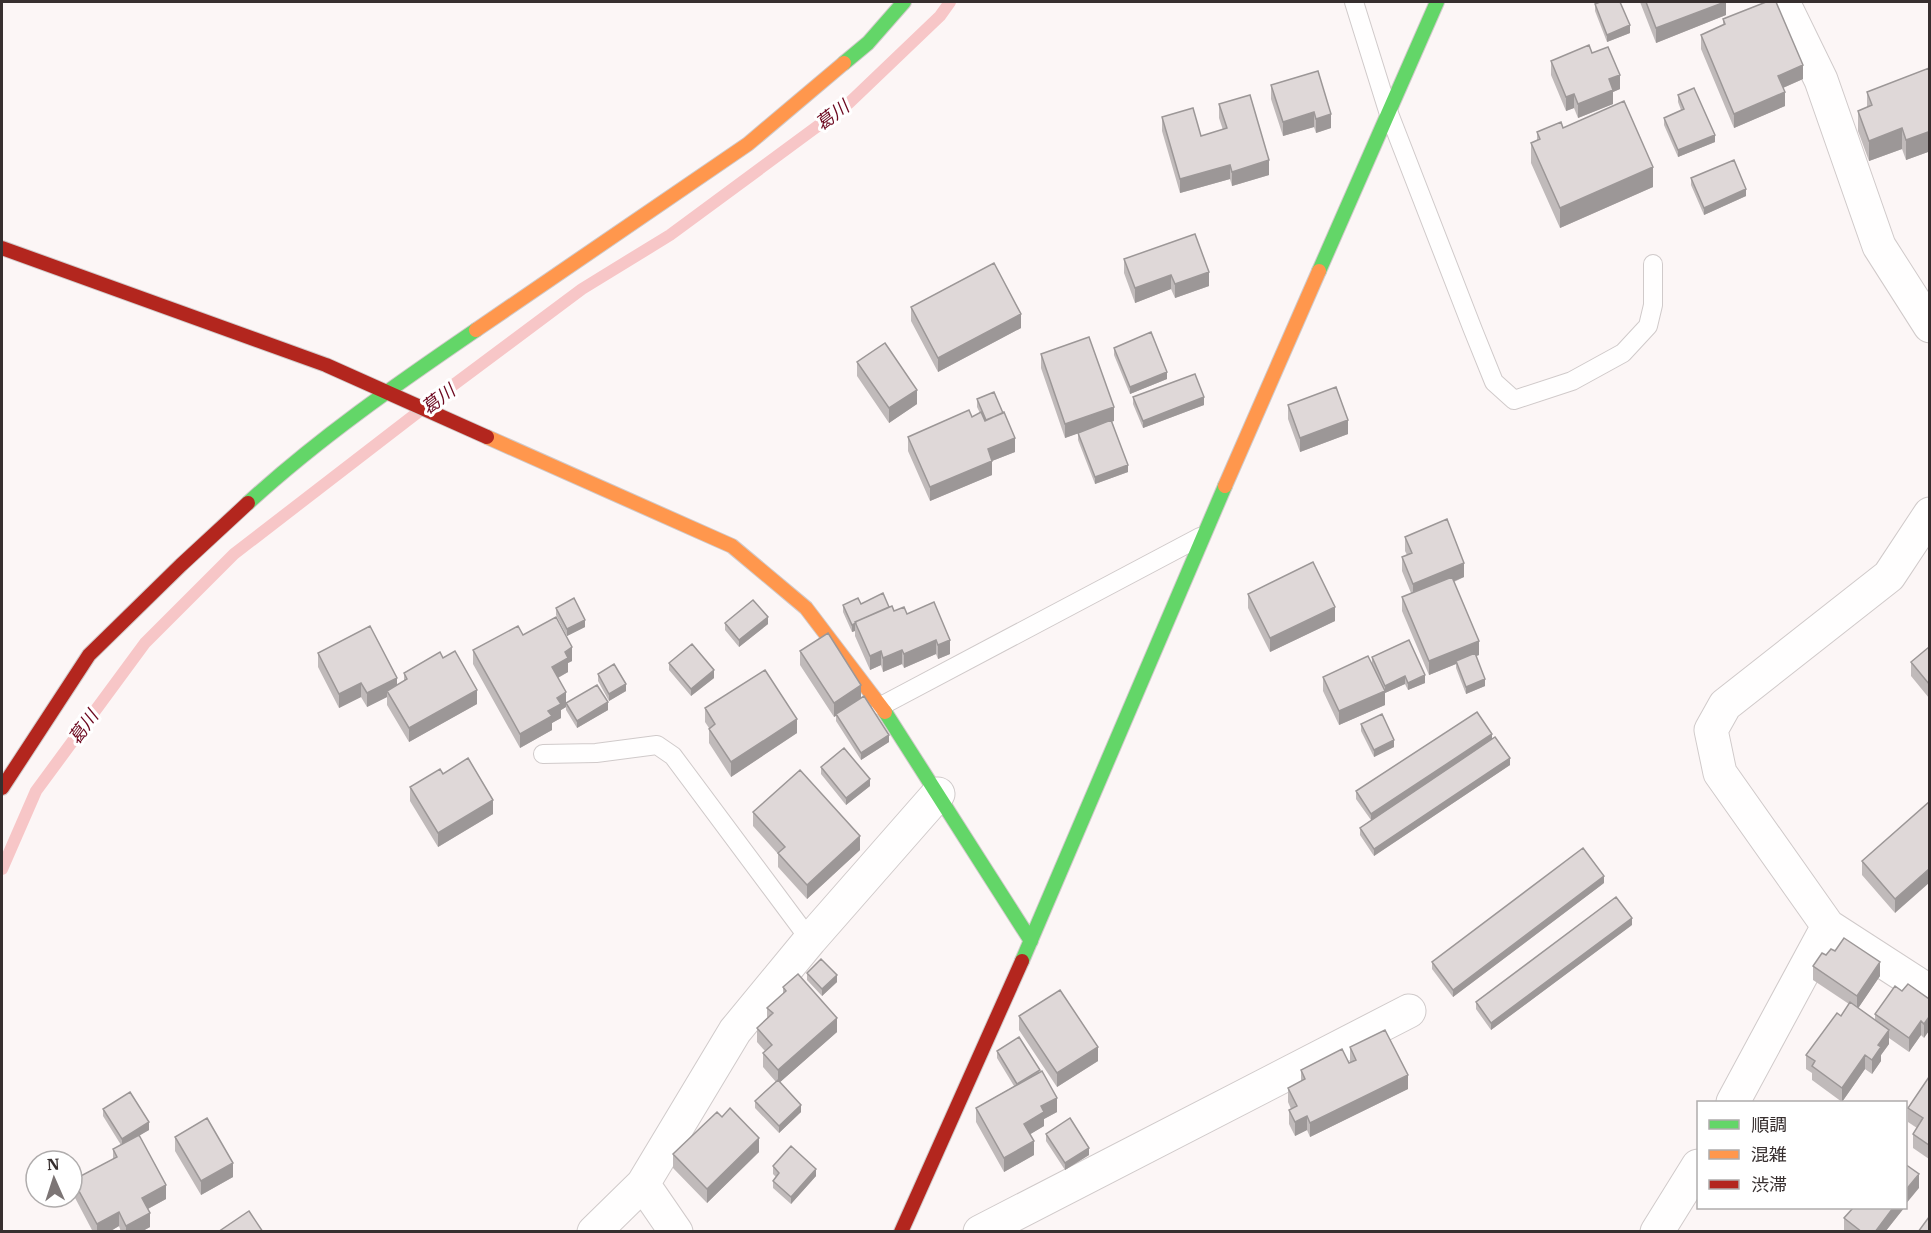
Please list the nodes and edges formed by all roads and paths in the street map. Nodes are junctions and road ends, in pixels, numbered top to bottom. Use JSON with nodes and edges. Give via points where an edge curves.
{"nodes":[{"id":1,"x":904,"y":2,"type":"edge"},
{"id":2,"x":1354,"y":2,"type":"edge"},
{"id":3,"x":1437,"y":2,"type":"edge"},
{"id":4,"x":1783,"y":2,"type":"edge"},
{"id":5,"x":1388,"y":111,"type":"junction"},
{"id":6,"x":2,"y":248,"type":"edge"},
{"id":7,"x":1653,"y":264,"type":"dead end"},
{"id":8,"x":1929,"y":326,"type":"edge"},
{"id":9,"x":387,"y":391,"type":"junction"},
{"id":10,"x":1929,"y":514,"type":"edge"},
{"id":11,"x":1203,"y":536,"type":"junction"},
{"id":12,"x":881,"y":706,"type":"junction"},
{"id":13,"x":543,"y":754,"type":"dead end"},
{"id":14,"x":2,"y":788,"type":"edge"},
{"id":15,"x":938,"y":794,"type":"junction"},
{"id":16,"x":1828,"y":926,"type":"junction"},
{"id":17,"x":810,"y":940,"type":"junction"},
{"id":18,"x":1031,"y":940,"type":"junction"},
{"id":19,"x":1929,"y":992,"type":"edge"},
{"id":20,"x":1409,"y":1011,"type":"dead end"},
{"id":21,"x":1734,"y":1101,"type":"edge"},
{"id":22,"x":1697,"y":1168,"type":"edge"},
{"id":23,"x":643,"y":1184,"type":"junction"},
{"id":24,"x":594,"y":1232,"type":"edge"},
{"id":25,"x":676,"y":1232,"type":"edge"},
{"id":26,"x":901,"y":1232,"type":"edge"},
{"id":27,"x":980,"y":1232,"type":"edge"},
{"id":28,"x":1657,"y":1232,"type":"edge"}],
"edges":[{"from":1,"to":9,"type":"street","via":[[868,43],[748,144]]},
{"from":2,"to":5,"type":"lane"},
{"from":3,"to":5,"type":"street"},
{"from":4,"to":8,"type":"street","via":[[1821,80],[1879,246]]},
{"from":5,"to":7,"type":"lane","via":[[1494,382],[1514,400],[1572,381],[1623,353],[1648,326],[1653,305]]},
{"from":5,"to":11,"type":"street"},
{"from":6,"to":9,"type":"street","via":[[326,365]]},
{"from":9,"to":12,"type":"street","via":[[732,546],[806,608]]},
{"from":9,"to":14,"type":"street","via":[[280,474],[89,656]]},
{"from":10,"to":16,"type":"street","via":[[1889,576],[1725,705],[1711,730],[1720,773]]},
{"from":11,"to":12,"type":"lane"},
{"from":11,"to":18,"type":"street"},
{"from":12,"to":15,"type":"street"},
{"from":13,"to":17,"type":"lane","via":[[596,753],[657,745],[673,756]]},
{"from":15,"to":17,"type":"street"},
{"from":15,"to":18,"type":"street"},
{"from":16,"to":19,"type":"street"},
{"from":16,"to":21,"type":"street"},
{"from":17,"to":23,"type":"street","via":[[735,1031]]},
{"from":18,"to":26,"type":"street"},
{"from":20,"to":27,"type":"street"},
{"from":22,"to":28,"type":"street"},
{"from":23,"to":24,"type":"street"},
{"from":23,"to":25,"type":"street"}]}
